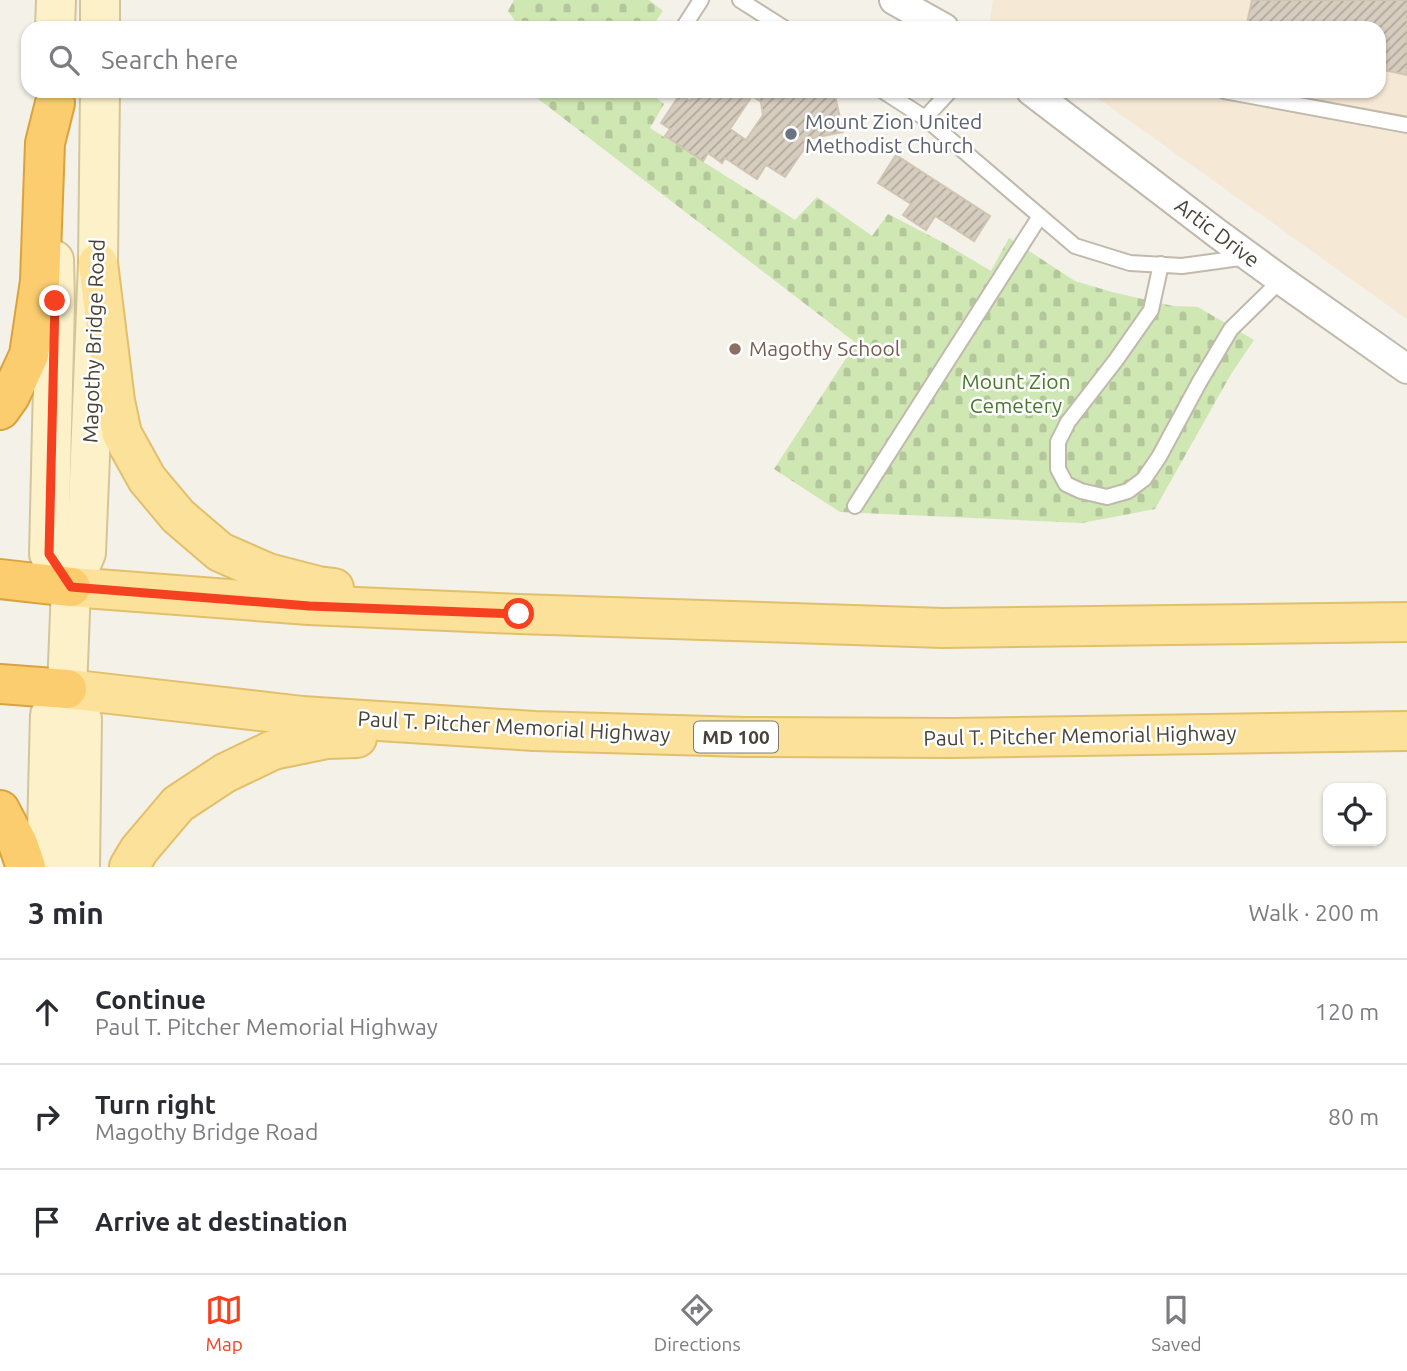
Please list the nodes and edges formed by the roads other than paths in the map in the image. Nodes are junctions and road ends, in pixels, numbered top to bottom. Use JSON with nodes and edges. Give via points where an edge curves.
{"nodes":[{"id":1,"x":56,"y":0,"type":"edge"},
{"id":2,"x":100,"y":0,"type":"edge"},
{"id":3,"x":701,"y":0,"type":"edge"},
{"id":4,"x":740,"y":0,"type":"edge"},
{"id":5,"x":894,"y":0,"type":"edge"},
{"id":6,"x":55,"y":21,"type":"edge"},
{"id":7,"x":100,"y":21,"type":"edge"},
{"id":8,"x":688,"y":21,"type":"edge"},
{"id":9,"x":773,"y":21,"type":"edge"},
{"id":10,"x":932,"y":21,"type":"edge"},
{"id":11,"x":55,"y":98,"type":"edge"},
{"id":12,"x":55,"y":98,"type":"edge"},
{"id":13,"x":100,"y":98,"type":"edge"},
{"id":14,"x":894,"y":98,"type":"edge"},
{"id":15,"x":944,"y":98,"type":"edge"},
{"id":16,"x":1040,"y":98,"type":"edge"},
{"id":17,"x":1262,"y":98,"type":"edge"},
{"id":18,"x":925,"y":118,"type":"junction"},
{"id":19,"x":1407,"y":125,"type":"edge"},
{"id":20,"x":1040,"y":216,"type":"junction"},
{"id":21,"x":1249,"y":257,"type":"junction"},
{"id":22,"x":98,"y":263,"type":"junction"},
{"id":23,"x":1161,"y":264,"type":"junction"},
{"id":24,"x":1281,"y":280,"type":"junction"},
{"id":25,"x":1407,"y":369,"type":"edge"},
{"id":26,"x":0,"y":410,"type":"edge"},
{"id":27,"x":855,"y":506,"type":"dead end"},
{"id":28,"x":0,"y":579,"type":"edge"},
{"id":29,"x":71,"y":587,"type":"junction"},
{"id":30,"x":519,"y":614,"type":"junction"},
{"id":31,"x":1407,"y":622,"type":"edge"},
{"id":32,"x":0,"y":684,"type":"edge"},
{"id":33,"x":67,"y":689,"type":"junction"},
{"id":34,"x":534,"y":731,"type":"junction"},
{"id":35,"x":1407,"y":731,"type":"edge"},
{"id":36,"x":0,"y":810,"type":"edge"},
{"id":37,"x":26,"y":867,"type":"edge"},
{"id":38,"x":44,"y":867,"type":"edge"},
{"id":39,"x":80,"y":867,"type":"edge"},
{"id":40,"x":129,"y":867,"type":"edge"}],
"edges":[{"from":1,"to":6,"type":"main road"},
{"from":2,"to":7,"type":"main road"},
{"from":3,"to":8,"type":"lane"},
{"from":4,"to":9,"type":"lane"},
{"from":5,"to":10,"type":"street"},
{"from":11,"to":26,"type":"highway","via":[[45,144],[40,281],[29,355]]},
{"from":12,"to":29,"type":"main road","name":"Magothy Bridge Road","via":[[49,554]]},
{"from":13,"to":22,"type":"main road","name":"Magothy Bridge Road"},
{"from":14,"to":18,"type":"lane"},
{"from":15,"to":18,"type":"lane"},
{"from":16,"to":21,"type":"street","name":"Artic Drive"},
{"from":17,"to":19,"type":"lane"},
{"from":18,"to":20,"type":"lane"},
{"from":20,"to":23,"type":"lane","via":[[1075,246],[1130,263]]},
{"from":20,"to":27,"type":"lane"},
{"from":21,"to":23,"type":"lane","via":[[1182,266]]},
{"from":21,"to":24,"type":"street","name":"Artic Drive"},
{"from":22,"to":29,"type":"main road","name":"Magothy Bridge Road","via":[[86,553]]},
{"from":22,"to":30,"type":"main road","via":[[122,435],[147,479],[178,516],[220,552],[268,573],[318,586]]},
{"from":23,"to":24,"type":"lane","via":[[1151,310],[1058,442],[1059,469],[1066,484],[1081,491],[1107,497],[1128,491],[1144,479],[1231,330]]},
{"from":24,"to":25,"type":"street","name":"Artic Drive"},
{"from":28,"to":29,"type":"highway"},
{"from":29,"to":30,"type":"main road","via":[[309,606]]},
{"from":29,"to":33,"type":"main road","name":"Magothy Bridge Road"},
{"from":30,"to":31,"type":"main road","via":[[943,628]]},
{"from":32,"to":33,"type":"highway","name":"Paul T. Pitcher Memorial Highway","number":"MD 100"},
{"from":33,"to":34,"type":"main road","name":"Paul T. Pitcher Memorial Highway","number":"MD 100","via":[[302,716]]},
{"from":33,"to":38,"type":"main road","name":"Magothy Bridge Road","via":[[50,715]]},
{"from":33,"to":39,"type":"main road","name":"Magothy Bridge Road","via":[[82,719]]},
{"from":34,"to":35,"type":"main road","name":"Paul T. Pitcher Memorial Highway","number":"MD 100","via":[[925,738]]},
{"from":34,"to":40,"type":"main road","via":[[327,739],[273,750],[178,804]]},
{"from":36,"to":37,"type":"highway"}]}
